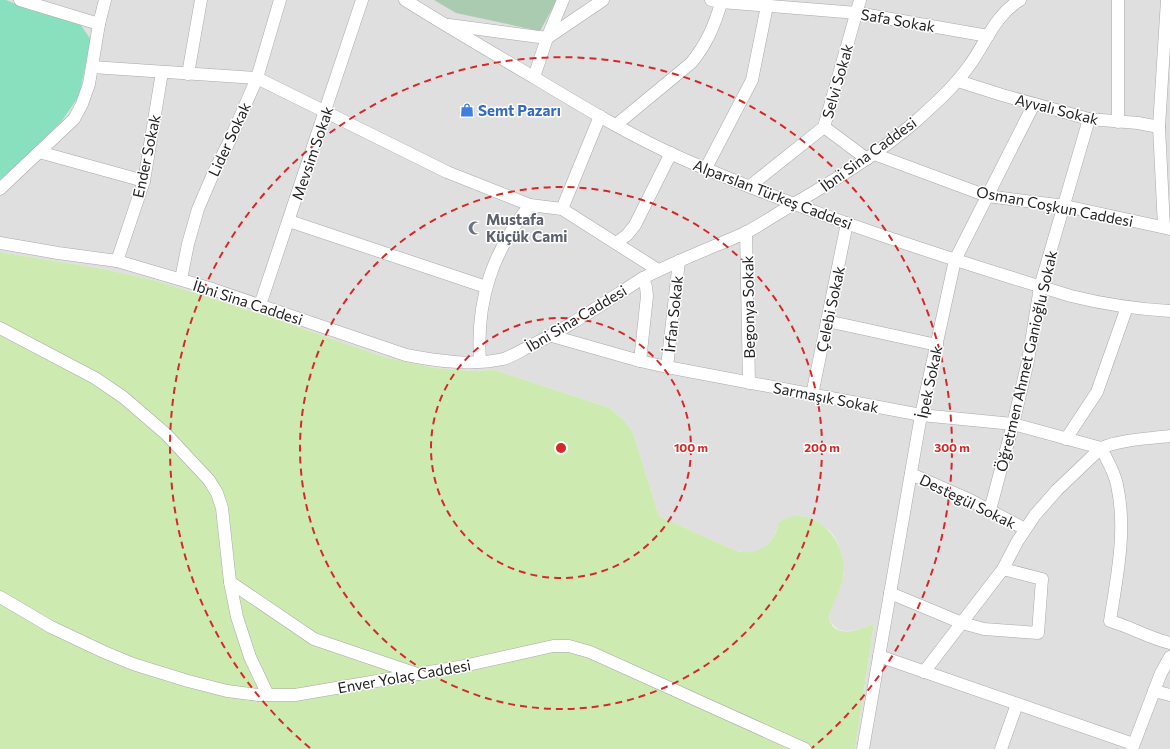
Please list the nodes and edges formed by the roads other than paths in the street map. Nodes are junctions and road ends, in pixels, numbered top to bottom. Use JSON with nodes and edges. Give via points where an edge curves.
{"nodes":[{"id":1,"x":20,"y":0,"type":"edge"},
{"id":2,"x":105,"y":0,"type":"edge"},
{"id":3,"x":201,"y":0,"type":"edge"},
{"id":4,"x":280,"y":0,"type":"edge"},
{"id":5,"x":362,"y":0,"type":"edge"},
{"id":6,"x":406,"y":0,"type":"edge"},
{"id":7,"x":563,"y":0,"type":"edge"},
{"id":8,"x":603,"y":0,"type":"edge"},
{"id":9,"x":1020,"y":0,"type":"edge"},
{"id":10,"x":1118,"y":0,"type":"edge"},
{"id":11,"x":1167,"y":0,"type":"edge"},
{"id":12,"x":718,"y":1,"type":"edge"},
{"id":13,"x":858,"y":4,"type":"edge"},
{"id":14,"x":767,"y":6,"type":"junction"},
{"id":15,"x":99,"y":24,"type":"junction"},
{"id":16,"x":444,"y":25,"type":"junction"},
{"id":17,"x":988,"y":36,"type":"junction"},
{"id":18,"x":547,"y":38,"type":"junction"},
{"id":19,"x":1167,"y":55,"type":"edge"},
{"id":20,"x":92,"y":67,"type":"junction"},
{"id":21,"x":162,"y":72,"type":"junction"},
{"id":22,"x":188,"y":74,"type":"junction"},
{"id":23,"x":534,"y":77,"type":"junction"},
{"id":24,"x":257,"y":78,"type":"junction"},
{"id":25,"x":958,"y":80,"type":"junction"},
{"id":26,"x":1034,"y":104,"type":"junction"},
{"id":27,"x":326,"y":111,"type":"junction"},
{"id":28,"x":600,"y":116,"type":"junction"},
{"id":29,"x":1090,"y":119,"type":"junction"},
{"id":30,"x":1118,"y":122,"type":"junction"},
{"id":31,"x":616,"y":125,"type":"junction"},
{"id":32,"x":824,"y":127,"type":"junction"},
{"id":33,"x":1159,"y":127,"type":"junction"},
{"id":34,"x":39,"y":152,"type":"junction"},
{"id":35,"x":671,"y":153,"type":"junction"},
{"id":36,"x":870,"y":157,"type":"junction"},
{"id":37,"x":706,"y":168,"type":"junction"},
{"id":38,"x":144,"y":181,"type":"junction"},
{"id":39,"x":750,"y":186,"type":"junction"},
{"id":40,"x":0,"y":189,"type":"edge"},
{"id":41,"x":987,"y":196,"type":"junction"},
{"id":42,"x":794,"y":204,"type":"junction"},
{"id":43,"x":530,"y":205,"type":"junction"},
{"id":44,"x":1065,"y":206,"type":"junction"},
{"id":45,"x":562,"y":209,"type":"junction"},
{"id":46,"x":289,"y":221,"type":"junction"},
{"id":47,"x":847,"y":223,"type":"junction"},
{"id":48,"x":1167,"y":228,"type":"edge"},
{"id":49,"x":746,"y":232,"type":"junction"},
{"id":50,"x":0,"y":243,"type":"edge"},
{"id":51,"x":616,"y":243,"type":"junction"},
{"id":52,"x":955,"y":260,"type":"junction"},
{"id":53,"x":117,"y":261,"type":"junction"},
{"id":54,"x":679,"y":261,"type":"junction"},
{"id":55,"x":658,"y":270,"type":"junction"},
{"id":56,"x":643,"y":278,"type":"junction"},
{"id":57,"x":181,"y":280,"type":"junction"},
{"id":58,"x":486,"y":287,"type":"junction"},
{"id":59,"x":1040,"y":287,"type":"junction"},
{"id":60,"x":260,"y":305,"type":"junction"},
{"id":61,"x":1127,"y":307,"type":"junction"},
{"id":62,"x":1170,"y":311,"type":"edge"},
{"id":63,"x":827,"y":321,"type":"junction"},
{"id":64,"x":0,"y":328,"type":"edge"},
{"id":65,"x":552,"y":336,"type":"junction"},
{"id":66,"x":937,"y":344,"type":"junction"},
{"id":67,"x":480,"y":361,"type":"junction"},
{"id":68,"x":640,"y":361,"type":"junction"},
{"id":69,"x":667,"y":367,"type":"junction"},
{"id":70,"x":749,"y":383,"type":"junction"},
{"id":71,"x":812,"y":395,"type":"junction"},
{"id":72,"x":921,"y":415,"type":"junction"},
{"id":73,"x":1013,"y":424,"type":"junction"},
{"id":74,"x":1170,"y":436,"type":"edge"},
{"id":75,"x":1066,"y":439,"type":"junction"},
{"id":76,"x":1101,"y":448,"type":"junction"},
{"id":77,"x":911,"y":474,"type":"junction"},
{"id":78,"x":990,"y":510,"type":"junction"},
{"id":79,"x":1025,"y":529,"type":"junction"},
{"id":80,"x":1003,"y":569,"type":"junction"},
{"id":81,"x":230,"y":582,"type":"junction"},
{"id":82,"x":890,"y":594,"type":"junction"},
{"id":83,"x":0,"y":597,"type":"edge"},
{"id":84,"x":962,"y":623,"type":"junction"},
{"id":85,"x":1170,"y":643,"type":"edge"},
{"id":86,"x":879,"y":656,"type":"junction"},
{"id":87,"x":1170,"y":657,"type":"edge"},
{"id":88,"x":924,"y":672,"type":"junction"},
{"id":89,"x":418,"y":674,"type":"junction"},
{"id":90,"x":1154,"y":691,"type":"junction"},
{"id":91,"x":268,"y":695,"type":"junction"},
{"id":92,"x":1170,"y":695,"type":"edge"},
{"id":93,"x":1017,"y":704,"type":"junction"},
{"id":94,"x":1133,"y":747,"type":"edge"},
{"id":95,"x":805,"y":749,"type":"edge"},
{"id":96,"x":863,"y":749,"type":"edge"},
{"id":97,"x":1001,"y":749,"type":"edge"}],
"edges":[{"from":1,"to":15,"type":"street"},
{"from":2,"to":15,"type":"street"},
{"from":3,"to":22,"type":"street"},
{"from":4,"to":24,"type":"street","name":"Lider Sokak"},
{"from":5,"to":27,"type":"street","name":"Mevsim Sokak"},
{"from":6,"to":16,"type":"street","name":"Alparslan Türkeş Caddesi"},
{"from":7,"to":18,"type":"street"},
{"from":8,"to":18,"type":"street"},
{"from":9,"to":17,"type":"street","name":"İbni Sina Caddesi","via":[[1001,15]]},
{"from":10,"to":30,"type":"street"},
{"from":11,"to":19,"type":"street"},
{"from":12,"to":14,"type":"street","name":"Safa Sokak"},
{"from":12,"to":31,"type":"street","via":[[710,34],[695,59]]},
{"from":13,"to":14,"type":"street","name":"Safa Sokak"},
{"from":13,"to":17,"type":"street","name":"Safa Sokak"},
{"from":13,"to":32,"type":"street","name":"Selvi Sokak"},
{"from":14,"to":37,"type":"street","via":[[752,80]]},
{"from":15,"to":20,"type":"street"},
{"from":16,"to":18,"type":"street"},
{"from":16,"to":23,"type":"street","name":"Alparslan Türkeş Caddesi"},
{"from":17,"to":25,"type":"street","name":"İbni Sina Caddesi"},
{"from":18,"to":23,"type":"street"},
{"from":19,"to":33,"type":"street"},
{"from":20,"to":21,"type":"street"},
{"from":20,"to":34,"type":"street","via":[[86,94],[74,119]]},
{"from":21,"to":22,"type":"street"},
{"from":21,"to":38,"type":"street","name":"Ender Sokak"},
{"from":22,"to":24,"type":"street"},
{"from":23,"to":28,"type":"street","name":"Alparslan Türkeş Caddesi"},
{"from":24,"to":27,"type":"street"},
{"from":24,"to":57,"type":"street","name":"Lider Sokak","via":[[202,197],[188,244]]},
{"from":25,"to":26,"type":"street","name":"Ayvalı Sokak"},
{"from":25,"to":36,"type":"street","name":"İbni Sina Caddesi","via":[[915,122]]},
{"from":26,"to":29,"type":"street","name":"Ayvalı Sokak"},
{"from":26,"to":41,"type":"street","name":"İpek Sokak"},
{"from":27,"to":43,"type":"street","via":[[447,172]]},
{"from":27,"to":46,"type":"street","name":"Mevsim Sokak"},
{"from":28,"to":31,"type":"street","name":"Alparslan Türkeş Caddesi"},
{"from":28,"to":45,"type":"street"},
{"from":29,"to":30,"type":"street","name":"Ayvalı Sokak"},
{"from":29,"to":44,"type":"street","name":"Öğretmen Ahmet Ganioğlu Sokak"},
{"from":30,"to":33,"type":"street","name":"Ayvalı Sokak"},
{"from":31,"to":35,"type":"street","name":"Alparslan Türkeş Caddesi"},
{"from":32,"to":36,"type":"street","name":"Osman Coşkun Caddesi"},
{"from":32,"to":39,"type":"street","name":"Selvi Sokak"},
{"from":33,"to":48,"type":"street"},
{"from":34,"to":38,"type":"street"},
{"from":34,"to":40,"type":"street"},
{"from":35,"to":37,"type":"street","name":"Alparslan Türkeş Caddesi"},
{"from":35,"to":51,"type":"street","via":[[636,225]]},
{"from":36,"to":41,"type":"street","name":"Osman Coşkun Caddesi"},
{"from":36,"to":42,"type":"street","name":"İbni Sina Caddesi"},
{"from":37,"to":39,"type":"street","name":"Alparslan Türkeş Caddesi"},
{"from":38,"to":53,"type":"street","name":"Ender Sokak"},
{"from":39,"to":42,"type":"street","name":"Alparslan Türkeş Caddesi"},
{"from":41,"to":44,"type":"street","name":"Osman Coşkun Caddesi"},
{"from":41,"to":52,"type":"street","name":"İpek Sokak"},
{"from":42,"to":47,"type":"street","name":"Alparslan Türkeş Caddesi"},
{"from":42,"to":49,"type":"street","name":"İbni Sina Caddesi"},
{"from":43,"to":45,"type":"street"},
{"from":43,"to":58,"type":"street","via":[[504,242]]},
{"from":44,"to":48,"type":"street","name":"Osman Coşkun Caddesi"},
{"from":44,"to":59,"type":"street","name":"Öğretmen Ahmet Ganioğlu Sokak"},
{"from":45,"to":51,"type":"street"},
{"from":46,"to":58,"type":"street"},
{"from":46,"to":60,"type":"street","name":"Mevsim Sokak"},
{"from":47,"to":52,"type":"street","name":"Alparslan Türkeş Caddesi"},
{"from":47,"to":63,"type":"street","name":"Çelebi Sokak"},
{"from":49,"to":54,"type":"street","name":"İbni Sina Caddesi"},
{"from":49,"to":70,"type":"street","name":"Begonya Sokak"},
{"from":50,"to":53,"type":"street","name":"İbni Sina Caddesi"},
{"from":51,"to":55,"type":"street"},
{"from":52,"to":59,"type":"street","name":"Alparslan Türkeş Caddesi"},
{"from":52,"to":66,"type":"street","name":"İpek Sokak"},
{"from":53,"to":57,"type":"street","name":"İbni Sina Caddesi"},
{"from":54,"to":55,"type":"street","name":"İbni Sina Caddesi"},
{"from":54,"to":69,"type":"street","name":"İrfan Sokak"},
{"from":55,"to":56,"type":"street","name":"İbni Sina Caddesi"},
{"from":56,"to":65,"type":"street","name":"İbni Sina Caddesi"},
{"from":56,"to":68,"type":"street","via":[[647,296]]},
{"from":57,"to":60,"type":"street","name":"İbni Sina Caddesi"},
{"from":58,"to":67,"type":"street","via":[[481,314]]},
{"from":59,"to":61,"type":"street","name":"Alparslan Türkeş Caddesi","via":[[1094,302]]},
{"from":59,"to":73,"type":"street","name":"Öğretmen Ahmet Ganioğlu Sokak","via":[[1028,361]]},
{"from":60,"to":67,"type":"street","name":"İbni Sina Caddesi","via":[[406,355],[440,361]]},
{"from":61,"to":62,"type":"street","name":"Alparslan Türkeş Caddesi"},
{"from":61,"to":75,"type":"street","via":[[1098,392]]},
{"from":63,"to":66,"type":"street"},
{"from":63,"to":71,"type":"street","name":"Çelebi Sokak"},
{"from":64,"to":81,"type":"street","via":[[109,387],[152,421],[183,451],[209,480],[222,508]]},
{"from":65,"to":67,"type":"street","name":"İbni Sina Caddesi","via":[[504,359]]},
{"from":65,"to":68,"type":"street","name":"Sarmaşık Sokak"},
{"from":66,"to":72,"type":"street","name":"İpek Sokak"},
{"from":68,"to":69,"type":"street","name":"Sarmaşık Sokak"},
{"from":69,"to":70,"type":"street","name":"Sarmaşık Sokak"},
{"from":70,"to":71,"type":"street","name":"Sarmaşık Sokak"},
{"from":71,"to":72,"type":"street","name":"Sarmaşık Sokak"},
{"from":72,"to":73,"type":"street","name":"Sarmaşık Sokak"},
{"from":72,"to":77,"type":"street","name":"İpek Sokak"},
{"from":73,"to":75,"type":"street","name":"Sarmaşık Sokak"},
{"from":73,"to":78,"type":"street","name":"Öğretmen Ahmet Ganioğlu Sokak"},
{"from":74,"to":76,"type":"street","via":[[1128,440]]},
{"from":75,"to":76,"type":"street","name":"Sarmaşık Sokak"},
{"from":76,"to":79,"type":"street","via":[[1057,490]]},
{"from":76,"to":85,"type":"street","via":[[1117,484],[1121,521],[1120,555],[1110,621]]},
{"from":77,"to":78,"type":"street","name":"Destegül Sokak"},
{"from":77,"to":82,"type":"street","name":"İpek Sokak"},
{"from":78,"to":79,"type":"street","name":"Destegül Sokak"},
{"from":79,"to":80,"type":"street"},
{"from":80,"to":84,"type":"street"},
{"from":80,"to":84,"type":"street","via":[[1042,578],[1038,633],[984,629]]},
{"from":81,"to":89,"type":"street","via":[[314,639]]},
{"from":81,"to":91,"type":"street","via":[[243,637]]},
{"from":82,"to":84,"type":"street"},
{"from":82,"to":86,"type":"street","name":"İpek Sokak"},
{"from":83,"to":91,"type":"street","name":"Enver Yolaç Caddesi","via":[[58,631],[133,664],[214,688]]},
{"from":84,"to":88,"type":"street"},
{"from":86,"to":88,"type":"street"},
{"from":86,"to":96,"type":"street","name":"İpek Sokak"},
{"from":87,"to":90,"type":"street"},
{"from":88,"to":93,"type":"street"},
{"from":89,"to":91,"type":"street","name":"Enver Yolaç Caddesi","via":[[295,695]]},
{"from":89,"to":95,"type":"street","name":"Enver Yolaç Caddesi","via":[[553,646],[569,646],[590,652]]},
{"from":90,"to":92,"type":"street"},
{"from":90,"to":94,"type":"street"},
{"from":93,"to":94,"type":"street"},
{"from":93,"to":97,"type":"street"}]}
